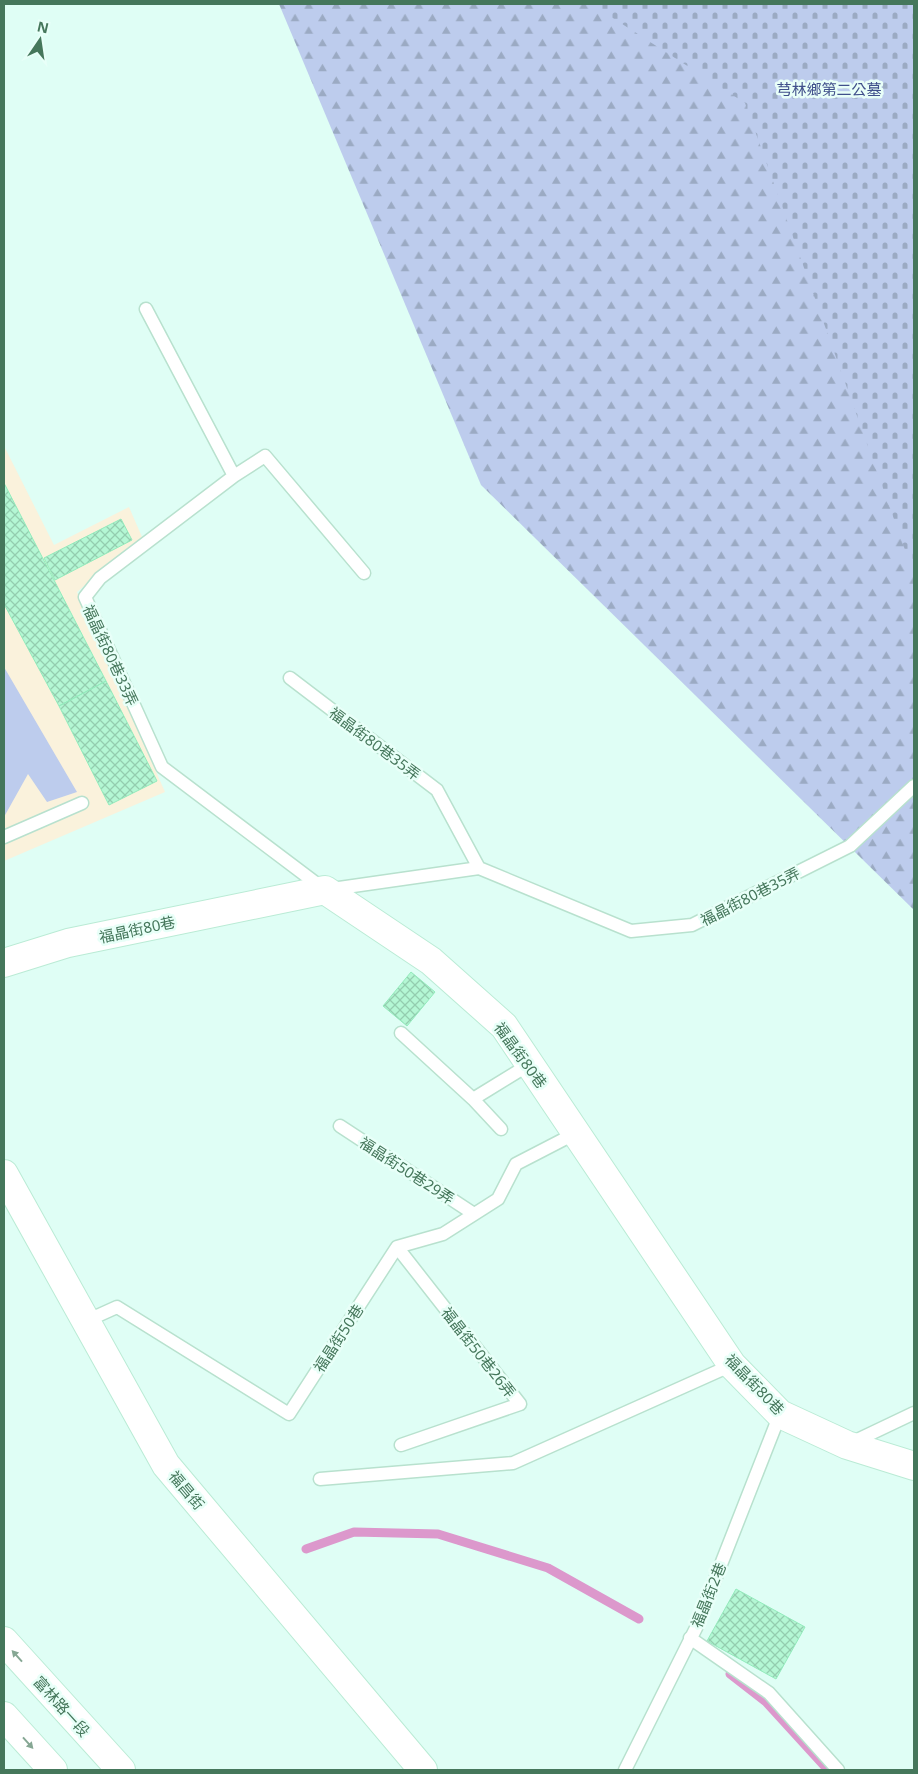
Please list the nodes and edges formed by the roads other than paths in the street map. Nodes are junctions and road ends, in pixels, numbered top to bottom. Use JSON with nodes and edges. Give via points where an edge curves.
{"nodes":[{"id":1,"x":146,"y":308,"type":"dead end"},
{"id":2,"x":234,"y":476,"type":"junction"},
{"id":3,"x":364,"y":573,"type":"dead end"},
{"id":4,"x":290,"y":678,"type":"dead end"},
{"id":5,"x":914,"y":786,"type":"edge"},
{"id":6,"x":82,"y":803,"type":"dead end"},
{"id":7,"x":4,"y":837,"type":"edge"},
{"id":8,"x":479,"y":868,"type":"junction"},
{"id":9,"x":325,"y":890,"type":"junction"},
{"id":10,"x":4,"y":963,"type":"edge"},
{"id":11,"x":401,"y":1033,"type":"dead end"},
{"id":12,"x":530,"y":1064,"type":"junction"},
{"id":13,"x":473,"y":1099,"type":"junction"},
{"id":14,"x":340,"y":1126,"type":"dead end"},
{"id":15,"x":501,"y":1129,"type":"dead end"},
{"id":16,"x":576,"y":1133,"type":"junction"},
{"id":17,"x":4,"y":1174,"type":"edge"},
{"id":18,"x":474,"y":1214,"type":"junction"},
{"id":19,"x":397,"y":1247,"type":"junction"},
{"id":20,"x":86,"y":1321,"type":"junction"},
{"id":21,"x":732,"y":1364,"type":"junction"},
{"id":22,"x":914,"y":1413,"type":"edge"},
{"id":23,"x":780,"y":1414,"type":"junction"},
{"id":24,"x":847,"y":1444,"type":"junction"},
{"id":25,"x":401,"y":1445,"type":"dead end"},
{"id":26,"x":914,"y":1466,"type":"edge"},
{"id":27,"x":320,"y":1479,"type":"dead end"},
{"id":28,"x":690,"y":1638,"type":"junction"},
{"id":29,"x":4,"y":1641,"type":"edge"},
{"id":30,"x":4,"y":1716,"type":"edge"},
{"id":31,"x":53,"y":1770,"type":"edge"},
{"id":32,"x":121,"y":1770,"type":"edge"},
{"id":33,"x":423,"y":1770,"type":"edge"},
{"id":34,"x":625,"y":1770,"type":"edge"},
{"id":35,"x":838,"y":1770,"type":"edge"}],
"edges":[{"from":1,"to":2,"type":"lane"},
{"from":2,"to":3,"type":"lane","name":"福晶街80巷33弄","via":[[265,456]]},
{"from":2,"to":9,"type":"lane","name":"福晶街80巷33弄","via":[[100,578],[84,597],[162,767]]},
{"from":4,"to":8,"type":"lane","name":"福晶街80巷35弄","via":[[437,790]]},
{"from":5,"to":8,"type":"lane","name":"福晶街80巷35弄","via":[[850,846],[692,925],[631,931]]},
{"from":6,"to":7,"type":"lane"},
{"from":8,"to":9,"type":"lane"},
{"from":9,"to":10,"type":"street","name":"福晶街80巷","via":[[68,943]]},
{"from":9,"to":12,"type":"street","name":"福晶街80巷","via":[[431,961],[504,1026]]},
{"from":11,"to":13,"type":"lane"},
{"from":12,"to":13,"type":"lane"},
{"from":12,"to":16,"type":"street","name":"福晶街80巷"},
{"from":13,"to":15,"type":"lane"},
{"from":14,"to":18,"type":"lane","name":"福晶街50巷29弄"},
{"from":16,"to":18,"type":"lane","via":[[516,1164],[498,1199]]},
{"from":16,"to":21,"type":"street","name":"福晶街80巷"},
{"from":17,"to":20,"type":"street","name":"福昌街"},
{"from":18,"to":19,"type":"lane","via":[[444,1234]]},
{"from":19,"to":20,"type":"lane","name":"福晶街50巷","via":[[289,1414],[117,1307]]},
{"from":19,"to":25,"type":"lane","name":"福晶街50巷26弄","via":[[520,1404]]},
{"from":20,"to":33,"type":"street","name":"福昌街","via":[[166,1465]]},
{"from":21,"to":23,"type":"street","name":"福晶街80巷"},
{"from":21,"to":27,"type":"lane","via":[[513,1464]]},
{"from":22,"to":24,"type":"lane"},
{"from":23,"to":24,"type":"street","name":"福晶街80巷"},
{"from":23,"to":28,"type":"lane","name":"福晶街2巷"},
{"from":24,"to":26,"type":"street","name":"福晶街80巷"},
{"from":28,"to":34,"type":"lane","name":"福晶街2巷"},
{"from":28,"to":35,"type":"lane","via":[[769,1693]]},
{"from":32,"to":29,"type":"street","name":"富林路一段","one_way":true},
{"from":30,"to":31,"type":"street","one_way":true}]}
